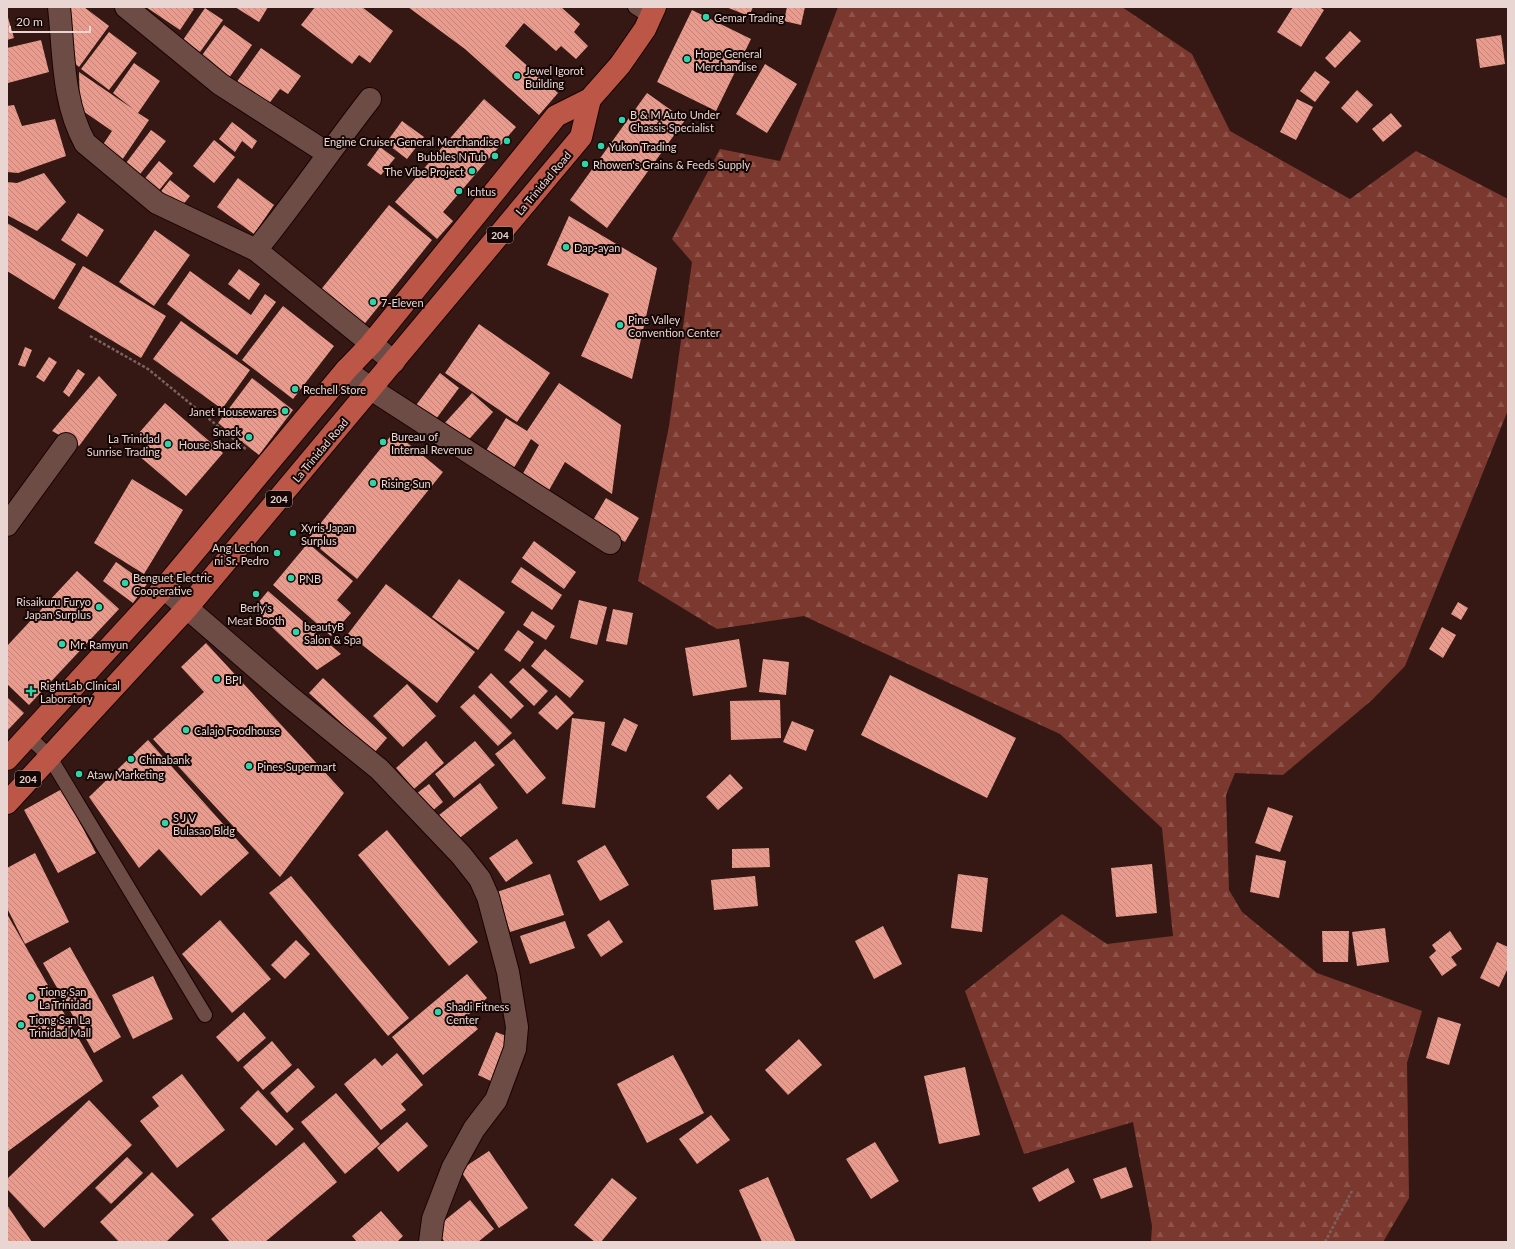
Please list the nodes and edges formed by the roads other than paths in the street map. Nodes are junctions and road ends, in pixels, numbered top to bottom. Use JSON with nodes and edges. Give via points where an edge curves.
{"nodes":[{"id":1,"x":59,"y":7,"type":"edge"},
{"id":2,"x":126,"y":7,"type":"edge"},
{"id":3,"x":647,"y":10,"type":"edge"},
{"id":4,"x":370,"y":99,"type":"dead end"},
{"id":5,"x":590,"y":99,"type":"junction"},
{"id":6,"x":327,"y":153,"type":"junction"},
{"id":7,"x":256,"y":250,"type":"junction"},
{"id":8,"x":371,"y":344,"type":"junction"},
{"id":9,"x":394,"y":362,"type":"junction"},
{"id":10,"x":346,"y":370,"type":"junction"},
{"id":11,"x":370,"y":389,"type":"junction"},
{"id":12,"x":66,"y":444,"type":"dead end"},
{"id":13,"x":7,"y":525,"type":"edge"},
{"id":14,"x":610,"y":543,"type":"dead end"},
{"id":15,"x":164,"y":588,"type":"junction"},
{"id":16,"x":187,"y":608,"type":"junction"},
{"id":17,"x":28,"y":736,"type":"junction"},
{"id":18,"x":50,"y":756,"type":"junction"},
{"id":19,"x":7,"y":759,"type":"edge"},
{"id":20,"x":8,"y":799,"type":"edge"},
{"id":21,"x":205,"y":1015,"type":"dead end"},
{"id":22,"x":430,"y":1242,"type":"edge"}],
"edges":[{"from":1,"to":7,"type":"street","via":[[68,101],[85,143],[157,203]]},
{"from":2,"to":6,"type":"street","via":[[220,84]]},
{"from":3,"to":5,"type":"highway","name":"La Trinidad Road","number":"204","via":[[645,30],[620,65]]},
{"from":4,"to":6,"type":"street"},
{"from":5,"to":8,"type":"highway","name":"La Trinidad Road","number":"204","via":[[556,116]]},
{"from":5,"to":9,"type":"highway","name":"La Trinidad Road","number":"204","via":[[581,137]]},
{"from":6,"to":7,"type":"street"},
{"from":7,"to":8,"type":"street"},
{"from":8,"to":9,"type":"street"},
{"from":8,"to":10,"type":"highway","name":"La Trinidad Road","number":"204"},
{"from":9,"to":11,"type":"highway","name":"La Trinidad Road","number":"204"},
{"from":10,"to":11,"type":"street"},
{"from":10,"to":15,"type":"highway","name":"La Trinidad Road","number":"204"},
{"from":11,"to":14,"type":"street"},
{"from":11,"to":16,"type":"highway","name":"La Trinidad Road","number":"204"},
{"from":12,"to":13,"type":"street"},
{"from":15,"to":16,"type":"street"},
{"from":15,"to":17,"type":"highway","name":"La Trinidad Road","number":"204"},
{"from":16,"to":18,"type":"highway","name":"La Trinidad Road","number":"204"},
{"from":16,"to":22,"type":"street","via":[[290,697],[379,769],[461,855],[480,879],[488,897],[509,980],[517,1027],[515,1049],[496,1100],[474,1129],[453,1167],[434,1219]]},
{"from":17,"to":18,"type":"lane"},
{"from":17,"to":19,"type":"highway","name":"La Trinidad Road","number":"204"},
{"from":18,"to":20,"type":"highway","name":"La Trinidad Road","number":"204"},
{"from":18,"to":21,"type":"lane"}]}
